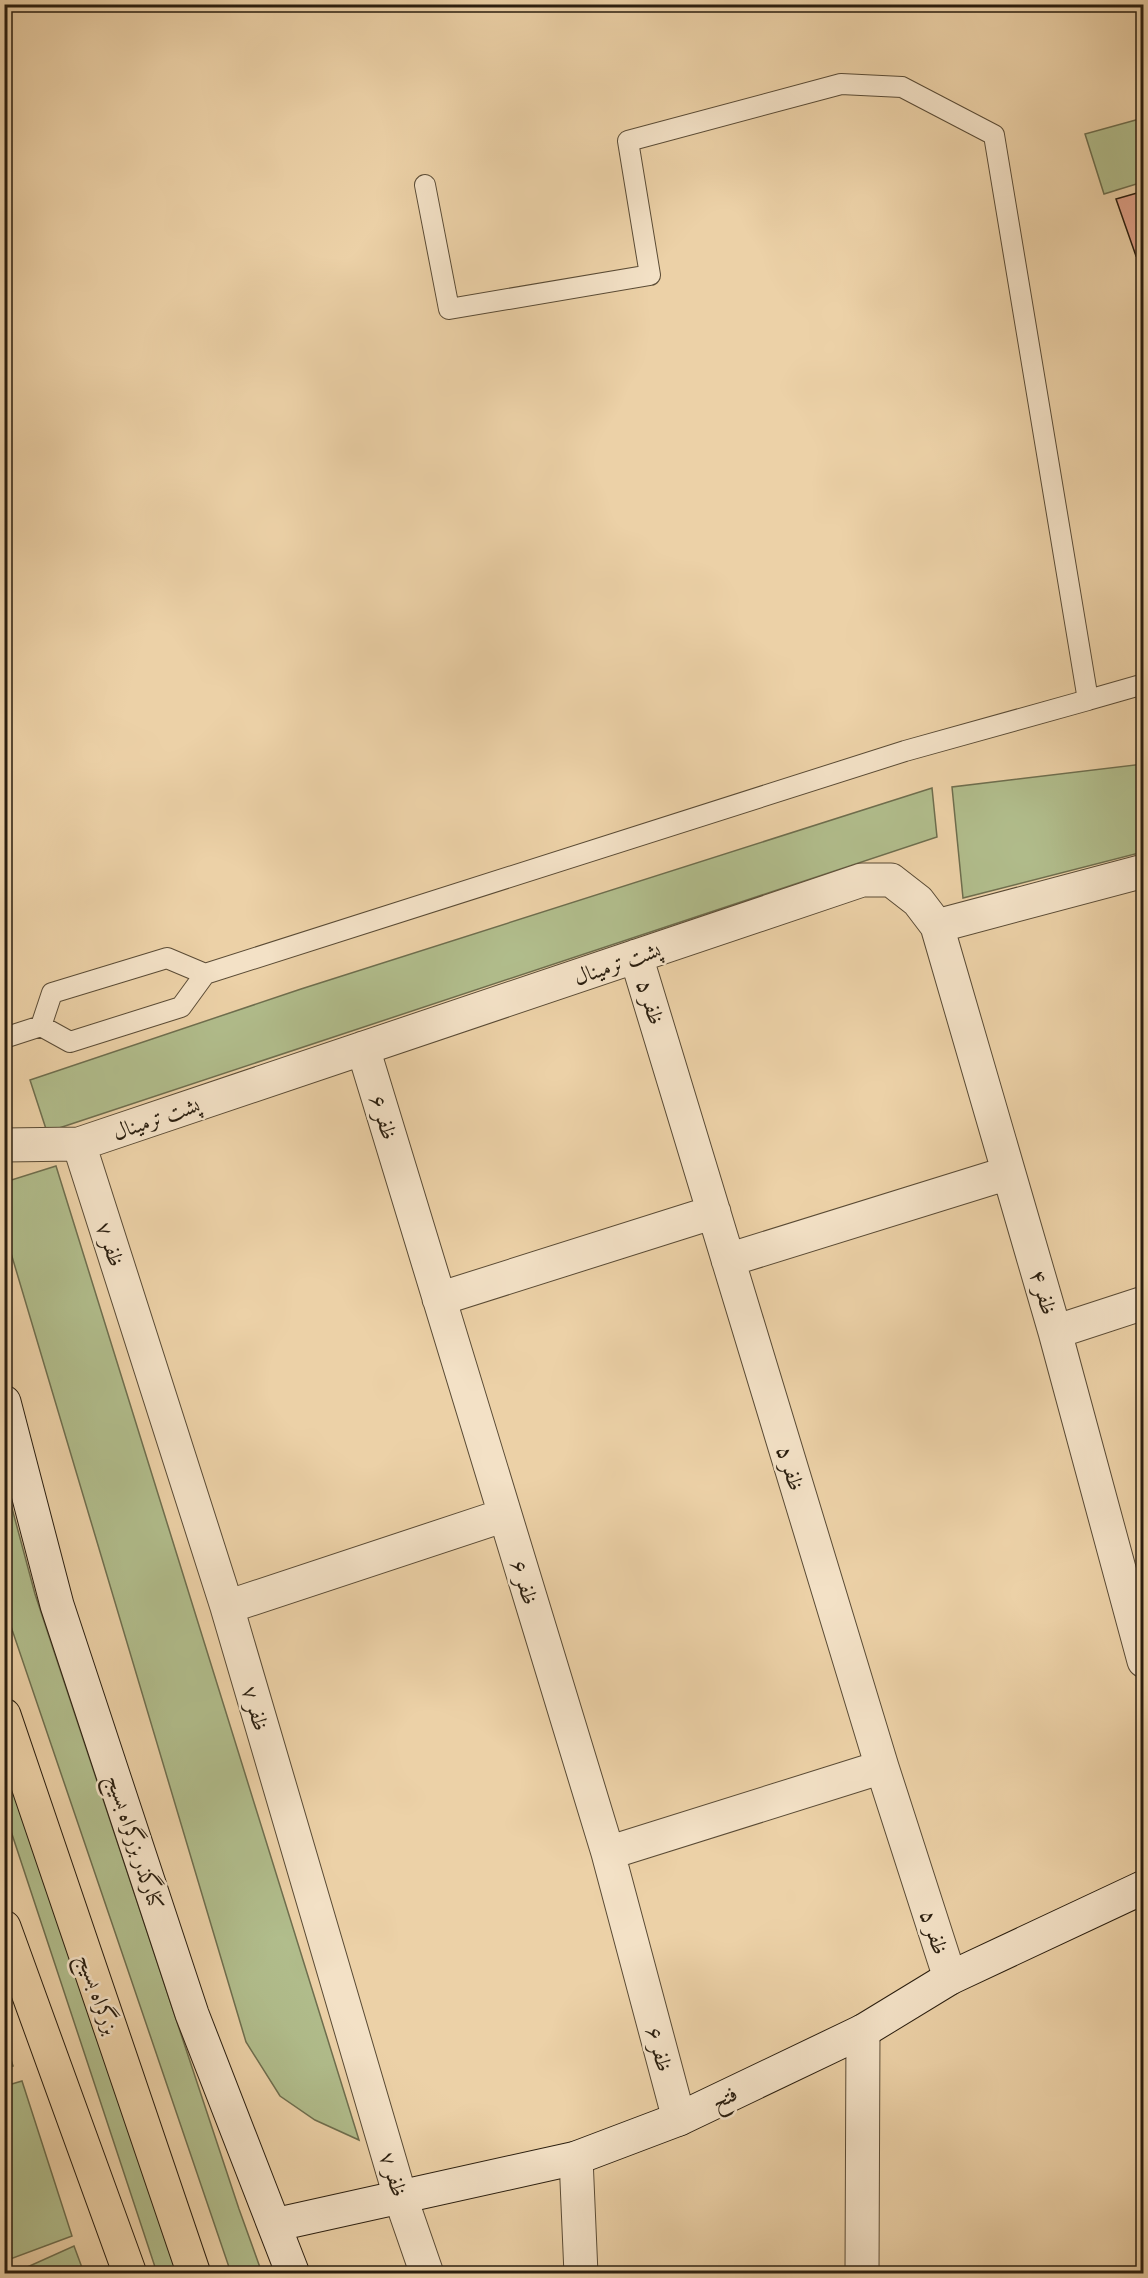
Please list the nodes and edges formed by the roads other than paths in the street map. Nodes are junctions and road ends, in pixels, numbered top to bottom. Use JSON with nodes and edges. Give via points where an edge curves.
{"nodes":[{"id":1,"x":425,"y":185,"type":"dead end"},
{"id":2,"x":1143,"y":684,"type":"edge"},
{"id":3,"x":1088,"y":700,"type":"junction"},
{"id":4,"x":1143,"y":871,"type":"edge"},
{"id":5,"x":937,"y":926,"type":"junction"},
{"id":6,"x":636,"y":956,"type":"junction"},
{"id":7,"x":205,"y":974,"type":"junction"},
{"id":8,"x":41,"y":1026,"type":"junction"},
{"id":9,"x":4,"y":1038,"type":"edge"},
{"id":10,"x":363,"y":1048,"type":"junction"},
{"id":11,"x":4,"y":1144,"type":"edge"},
{"id":12,"x":79,"y":1144,"type":"junction"},
{"id":13,"x":1008,"y":1173,"type":"junction"},
{"id":14,"x":714,"y":1212,"type":"junction"},
{"id":15,"x":728,"y":1260,"type":"junction"},
{"id":16,"x":439,"y":1299,"type":"junction"},
{"id":17,"x":1143,"y":1303,"type":"edge"},
{"id":18,"x":1055,"y":1332,"type":"junction"},
{"id":19,"x":4,"y":1402,"type":"edge"},
{"id":20,"x":505,"y":1515,"type":"junction"},
{"id":21,"x":227,"y":1607,"type":"junction"},
{"id":22,"x":1143,"y":1661,"type":"edge"},
{"id":23,"x":4,"y":1715,"type":"edge"},
{"id":24,"x":882,"y":1767,"type":"junction"},
{"id":25,"x":608,"y":1853,"type":"junction"},
{"id":26,"x":1143,"y":1887,"type":"edge"},
{"id":27,"x":4,"y":1927,"type":"edge"},
{"id":28,"x":950,"y":1978,"type":"junction"},
{"id":29,"x":863,"y":2031,"type":"junction"},
{"id":30,"x":679,"y":2119,"type":"junction"},
{"id":31,"x":576,"y":2158,"type":"junction"},
{"id":32,"x":400,"y":2196,"type":"junction"},
{"id":33,"x":274,"y":2225,"type":"junction"},
{"id":34,"x":130,"y":2274,"type":"edge"},
{"id":35,"x":194,"y":2274,"type":"edge"},
{"id":36,"x":294,"y":2274,"type":"edge"},
{"id":37,"x":427,"y":2274,"type":"edge"},
{"id":38,"x":581,"y":2274,"type":"edge"},
{"id":39,"x":862,"y":2274,"type":"edge"}],
"edges":[{"from":1,"to":3,"type":"lane","via":[[450,309],[650,275],[628,141],[841,84],[902,87],[994,135]]},
{"from":2,"to":3,"type":"lane"},
{"from":3,"to":7,"type":"lane","via":[[905,751]]},
{"from":4,"to":5,"type":"street"},
{"from":5,"to":6,"type":"street","name":"پشت ترمینال","via":[[918,901],[891,880],[862,880]]},
{"from":5,"to":13,"type":"street","name":"ظفر ۴"},
{"from":6,"to":10,"type":"street","name":"پشت ترمینال"},
{"from":6,"to":14,"type":"street","name":"ظفر ۵"},
{"from":7,"to":8,"type":"lane","via":[[181,1007],[70,1042]]},
{"from":7,"to":8,"type":"lane","via":[[167,958],[52,993]]},
{"from":8,"to":9,"type":"lane"},
{"from":10,"to":12,"type":"street","name":"پشت ترمینال"},
{"from":10,"to":16,"type":"street","name":"ظفر ۶"},
{"from":11,"to":12,"type":"street","name":"پشت ترمینال"},
{"from":12,"to":21,"type":"street","name":"ظفر ۷"},
{"from":13,"to":15,"type":"street"},
{"from":13,"to":18,"type":"street","name":"ظفر ۴"},
{"from":14,"to":15,"type":"street","name":"ظفر ۵"},
{"from":14,"to":16,"type":"street"},
{"from":15,"to":24,"type":"street","name":"ظفر ۵"},
{"from":16,"to":20,"type":"street","name":"ظفر ۶"},
{"from":17,"to":18,"type":"street"},
{"from":18,"to":22,"type":"street","name":"ظفر ۴"},
{"from":19,"to":33,"type":"street","name":"کنارگذر بزرگراه بسیج","via":[[57,1605],[192,2014]]},
{"from":20,"to":21,"type":"street"},
{"from":20,"to":25,"type":"street","name":"ظفر ۶"},
{"from":21,"to":32,"type":"street","name":"ظفر ۷"},
{"from":23,"to":35,"type":"highway","name":"بزرگراه بسیج"},
{"from":24,"to":25,"type":"street"},
{"from":24,"to":28,"type":"street","name":"ظفر ۵"},
{"from":25,"to":30,"type":"street","name":"ظفر ۶"},
{"from":26,"to":28,"type":"street","name":"فتح"},
{"from":27,"to":34,"type":"highway"},
{"from":28,"to":29,"type":"street","name":"فتح"},
{"from":29,"to":30,"type":"street","name":"فتح"},
{"from":29,"to":39,"type":"street"},
{"from":30,"to":31,"type":"street","name":"فتح"},
{"from":31,"to":32,"type":"street","name":"فتح"},
{"from":31,"to":38,"type":"street"},
{"from":32,"to":33,"type":"street","name":"فتح"},
{"from":32,"to":37,"type":"street","name":"ظفر ۷"},
{"from":33,"to":36,"type":"street","name":"کنارگذر بزرگراه بسیج"}]}
